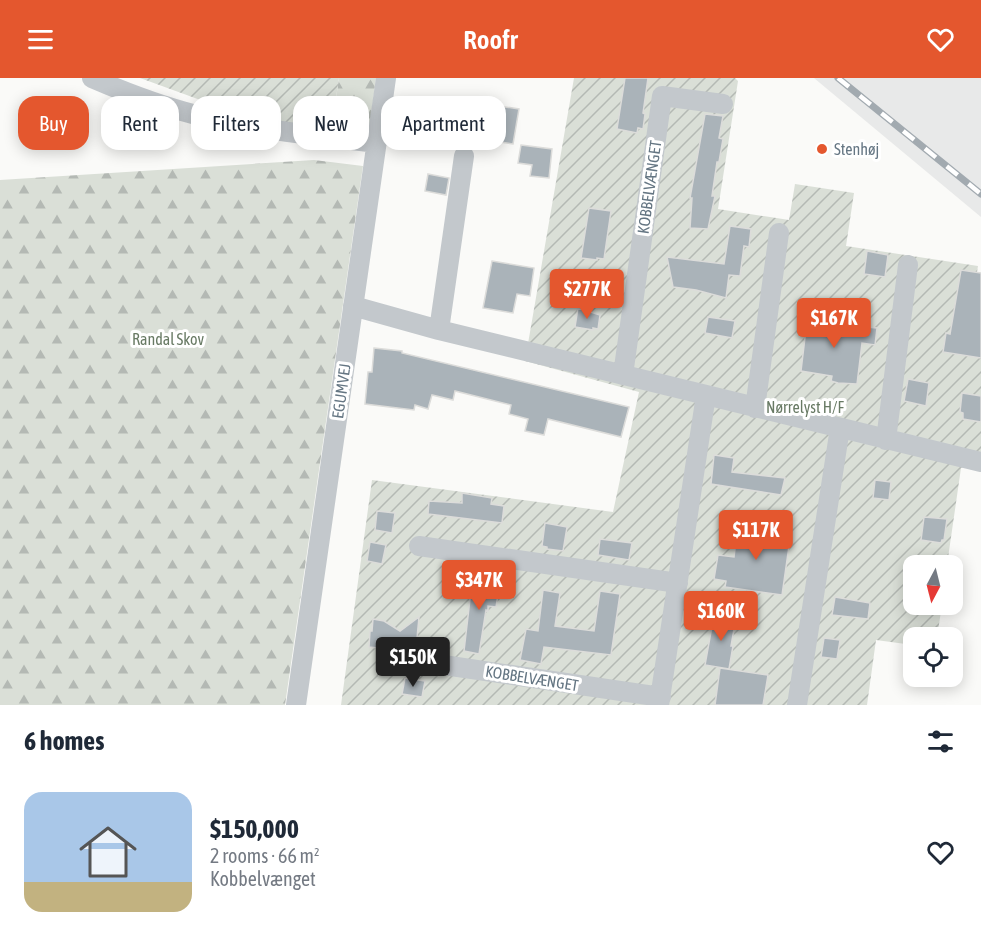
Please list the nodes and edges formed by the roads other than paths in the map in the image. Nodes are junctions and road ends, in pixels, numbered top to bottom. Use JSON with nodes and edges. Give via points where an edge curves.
{"nodes":[{"id":1,"x":92,"y":78,"type":"edge"},
{"id":2,"x":386,"y":78,"type":"edge"},
{"id":3,"x":723,"y":104,"type":"dead end"},
{"id":4,"x":377,"y":143,"type":"junction"},
{"id":5,"x":465,"y":156,"type":"dead end"},
{"id":6,"x":779,"y":233,"type":"dead end"},
{"id":7,"x":908,"y":265,"type":"dead end"},
{"id":8,"x":353,"y":306,"type":"junction"},
{"id":9,"x":439,"y":330,"type":"junction"},
{"id":10,"x":623,"y":375,"type":"junction"},
{"id":11,"x":706,"y":395,"type":"junction"},
{"id":12,"x":755,"y":408,"type":"junction"},
{"id":13,"x":840,"y":428,"type":"junction"},
{"id":14,"x":886,"y":440,"type":"junction"},
{"id":15,"x":981,"y":462,"type":"edge"},
{"id":16,"x":419,"y":546,"type":"dead end"},
{"id":17,"x":678,"y":583,"type":"junction"},
{"id":18,"x":403,"y":658,"type":"dead end"},
{"id":19,"x":660,"y":701,"type":"edge"},
{"id":20,"x":296,"y":705,"type":"edge"},
{"id":21,"x":797,"y":705,"type":"edge"}],
"edges":[{"from":1,"to":4,"type":"street","via":[[136,97],[203,117]]},
{"from":2,"to":4,"type":"street","name":"EGUMVEJ"},
{"from":3,"to":10,"type":"street","name":"KOBBELVÆNGET","via":[[662,96]]},
{"from":4,"to":8,"type":"street","name":"EGUMVEJ"},
{"from":5,"to":9,"type":"street"},
{"from":6,"to":12,"type":"street"},
{"from":7,"to":14,"type":"street"},
{"from":8,"to":9,"type":"street"},
{"from":8,"to":20,"type":"street","name":"EGUMVEJ"},
{"from":9,"to":10,"type":"street"},
{"from":10,"to":11,"type":"street"},
{"from":11,"to":12,"type":"street"},
{"from":11,"to":17,"type":"street","name":"KOBBELVÆNGET"},
{"from":12,"to":13,"type":"street"},
{"from":13,"to":14,"type":"street"},
{"from":13,"to":21,"type":"street"},
{"from":14,"to":15,"type":"street"},
{"from":16,"to":17,"type":"street"},
{"from":17,"to":19,"type":"street","name":"KOBBELVÆNGET"},
{"from":18,"to":19,"type":"street","name":"KOBBELVÆNGET"}]}
